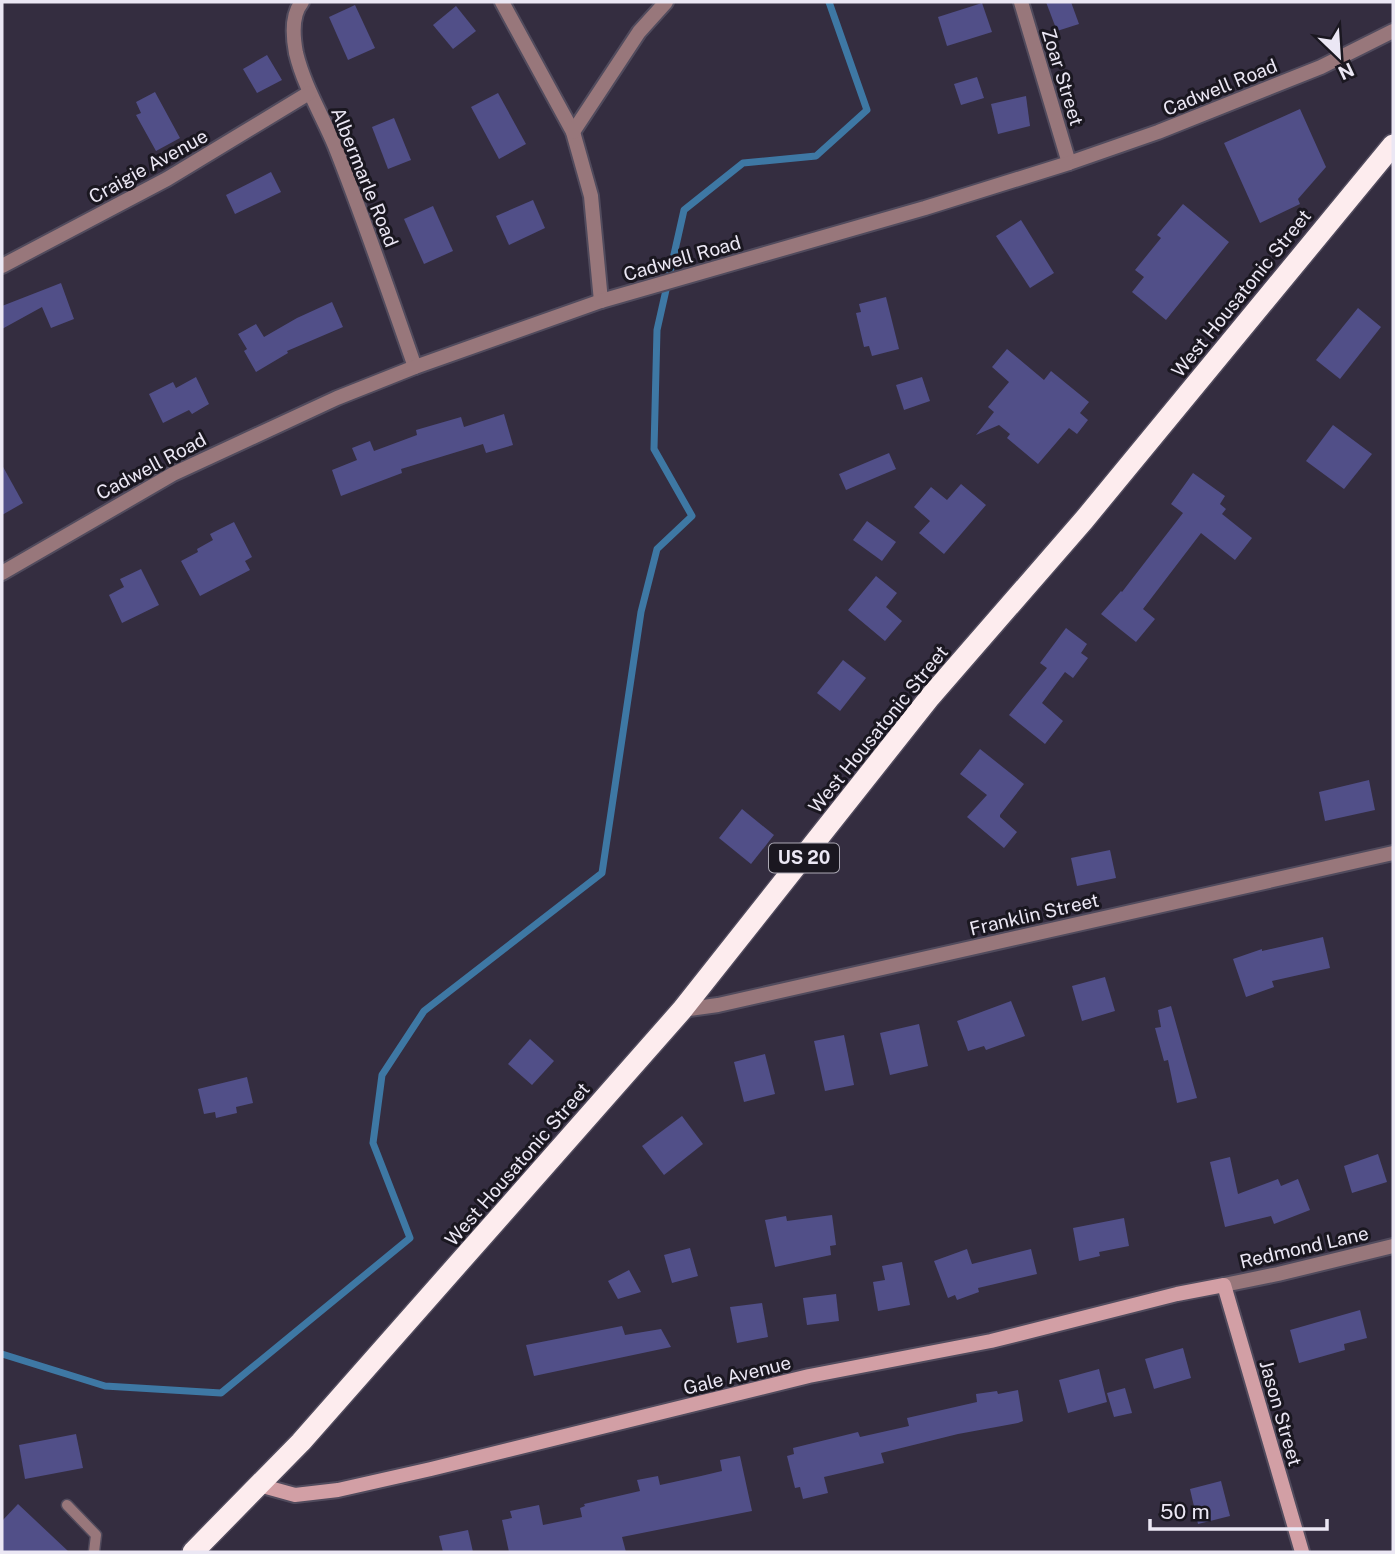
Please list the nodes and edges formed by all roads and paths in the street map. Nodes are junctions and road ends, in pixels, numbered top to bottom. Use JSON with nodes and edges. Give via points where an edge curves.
{"nodes":[{"id":1,"x":302,"y":2,"type":"edge"},
{"id":2,"x":502,"y":2,"type":"edge"},
{"id":3,"x":666,"y":2,"type":"edge"},
{"id":4,"x":1021,"y":2,"type":"edge"},
{"id":5,"x":1393,"y":31,"type":"edge"},
{"id":6,"x":309,"y":93,"type":"junction"},
{"id":7,"x":573,"y":132,"type":"junction"},
{"id":8,"x":1393,"y":145,"type":"edge"},
{"id":9,"x":1069,"y":163,"type":"junction"},
{"id":10,"x":2,"y":266,"type":"edge"},
{"id":11,"x":601,"y":301,"type":"junction"},
{"id":12,"x":415,"y":367,"type":"junction"},
{"id":13,"x":2,"y":573,"type":"edge"},
{"id":14,"x":1393,"y":853,"type":"edge"},
{"id":15,"x":682,"y":1010,"type":"junction"},
{"id":16,"x":1393,"y":1246,"type":"edge"},
{"id":17,"x":1224,"y":1285,"type":"junction"},
{"id":18,"x":259,"y":1485,"type":"junction"},
{"id":19,"x":66,"y":1505,"type":"dead end"},
{"id":20,"x":94,"y":1552,"type":"edge"},
{"id":21,"x":193,"y":1552,"type":"edge"},
{"id":22,"x":1302,"y":1552,"type":"edge"}],
"edges":[{"from":1,"to":6,"type":"street","name":"Albermarle Road","via":[[293,30]]},
{"from":2,"to":7,"type":"street"},
{"from":3,"to":7,"type":"street","via":[[639,32]]},
{"from":4,"to":9,"type":"street","name":"Zoar Street"},
{"from":5,"to":9,"type":"street","name":"Cadwell Road","via":[[1321,67]]},
{"from":6,"to":10,"type":"street","name":"Craigie Avenue","via":[[167,179]]},
{"from":6,"to":12,"type":"street","name":"Albermarle Road","via":[[343,167]]},
{"from":7,"to":11,"type":"street","via":[[591,196]]},
{"from":8,"to":15,"type":"highway","name":"West Housatonic Street","number":"US 20","via":[[1084,520],[930,697]]},
{"from":9,"to":11,"type":"street","name":"Cadwell Road"},
{"from":11,"to":12,"type":"street","name":"Cadwell Road"},
{"from":12,"to":13,"type":"street","name":"Cadwell Road","via":[[173,474]]},
{"from":14,"to":15,"type":"street","name":"Franklin Street"},
{"from":15,"to":18,"type":"highway","name":"West Housatonic Street","number":"US 20","via":[[429,1300]]},
{"from":16,"to":17,"type":"street","name":"Redmond Lane"},
{"from":17,"to":18,"type":"street","name":"Gale Avenue","via":[[991,1341],[809,1376],[338,1490],[295,1494]]},
{"from":17,"to":22,"type":"street","name":"Jason Street"},
{"from":18,"to":21,"type":"highway","name":"West Housatonic Street","number":"US 20"},
{"from":19,"to":20,"type":"lane","via":[[96,1535]]}]}
